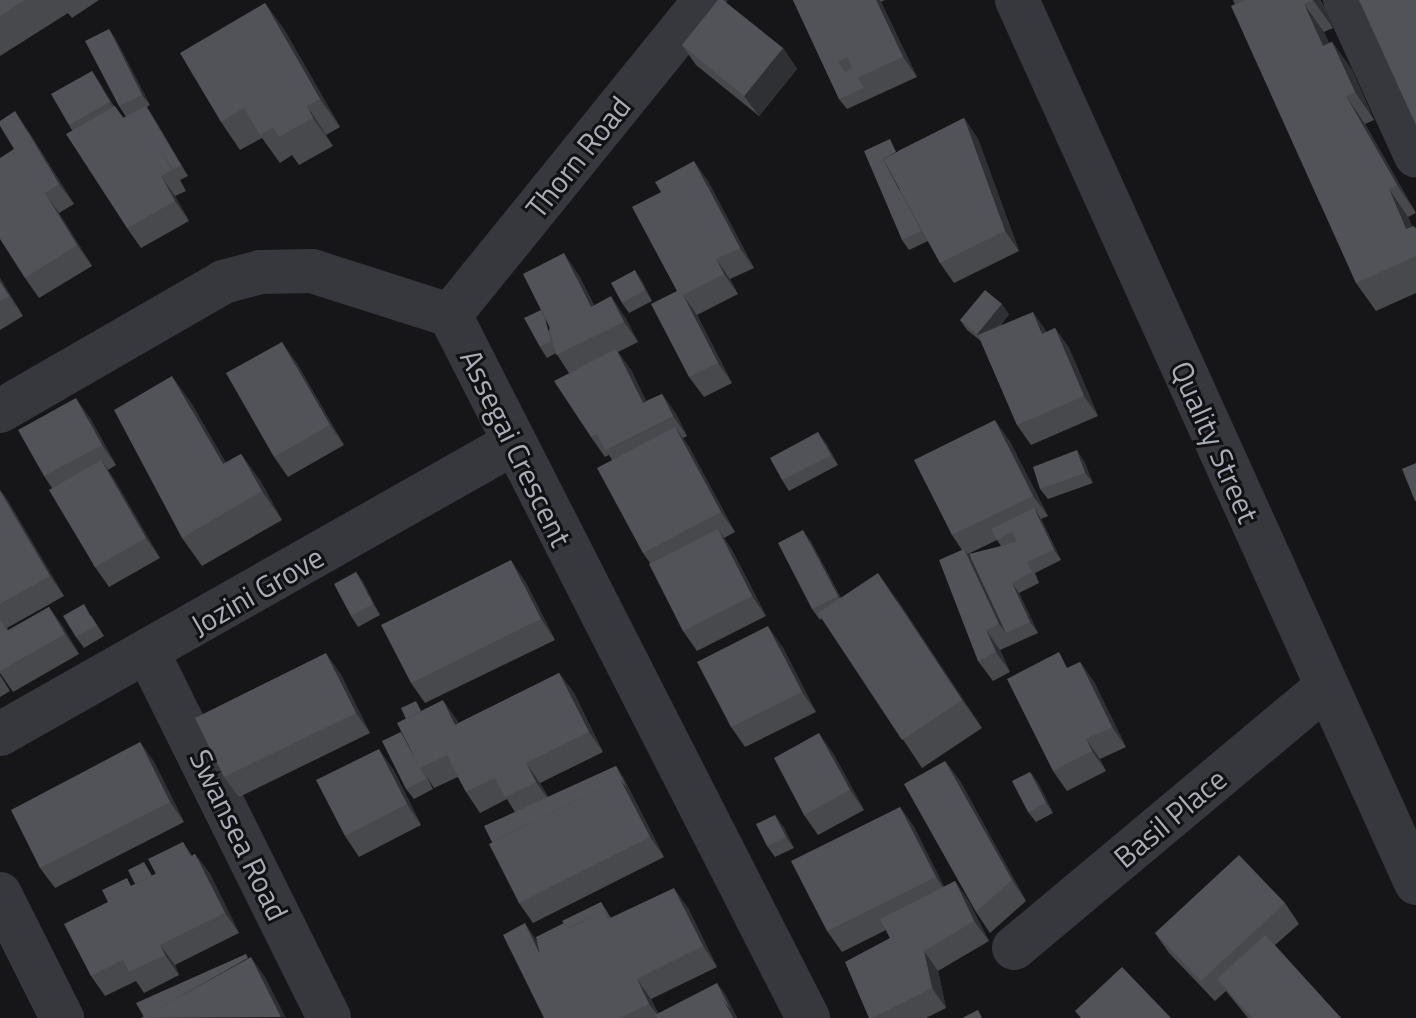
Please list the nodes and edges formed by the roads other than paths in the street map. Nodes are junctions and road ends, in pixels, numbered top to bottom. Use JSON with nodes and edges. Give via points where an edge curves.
{"nodes":[{"id":1,"x":705,"y":0,"type":"edge"},
{"id":2,"x":1017,"y":0,"type":"edge"},
{"id":3,"x":1345,"y":0,"type":"edge"},
{"id":4,"x":1416,"y":156,"type":"edge"},
{"id":5,"x":450,"y":315,"type":"junction"},
{"id":6,"x":0,"y":411,"type":"edge"},
{"id":7,"x":512,"y":444,"type":"junction"},
{"id":8,"x":148,"y":653,"type":"junction"},
{"id":9,"x":1326,"y":687,"type":"junction"},
{"id":10,"x":0,"y":734,"type":"edge"},
{"id":11,"x":1416,"y":883,"type":"edge"},
{"id":12,"x":0,"y":894,"type":"edge"},
{"id":13,"x":1014,"y":948,"type":"dead end"},
{"id":14,"x":62,"y":1018,"type":"edge"},
{"id":15,"x":329,"y":1018,"type":"edge"},
{"id":16,"x":808,"y":1018,"type":"edge"}],
"edges":[{"from":1,"to":5,"type":"street","name":"Thorn Road"},
{"from":2,"to":9,"type":"street","name":"Quality Street"},
{"from":3,"to":4,"type":"street"},
{"from":5,"to":6,"type":"street","name":"Assegai Crescent","via":[[312,271],[261,272],[223,282]]},
{"from":5,"to":7,"type":"street","name":"Assegai Crescent"},
{"from":7,"to":8,"type":"street","name":"Jozini Grove"},
{"from":7,"to":16,"type":"street","name":"Assegai Crescent"},
{"from":8,"to":10,"type":"street","name":"Jozini Grove"},
{"from":8,"to":15,"type":"street","name":"Swansea Road"},
{"from":9,"to":11,"type":"street","name":"Quality Street"},
{"from":9,"to":13,"type":"street","name":"Basil Place"},
{"from":12,"to":14,"type":"street"}]}
